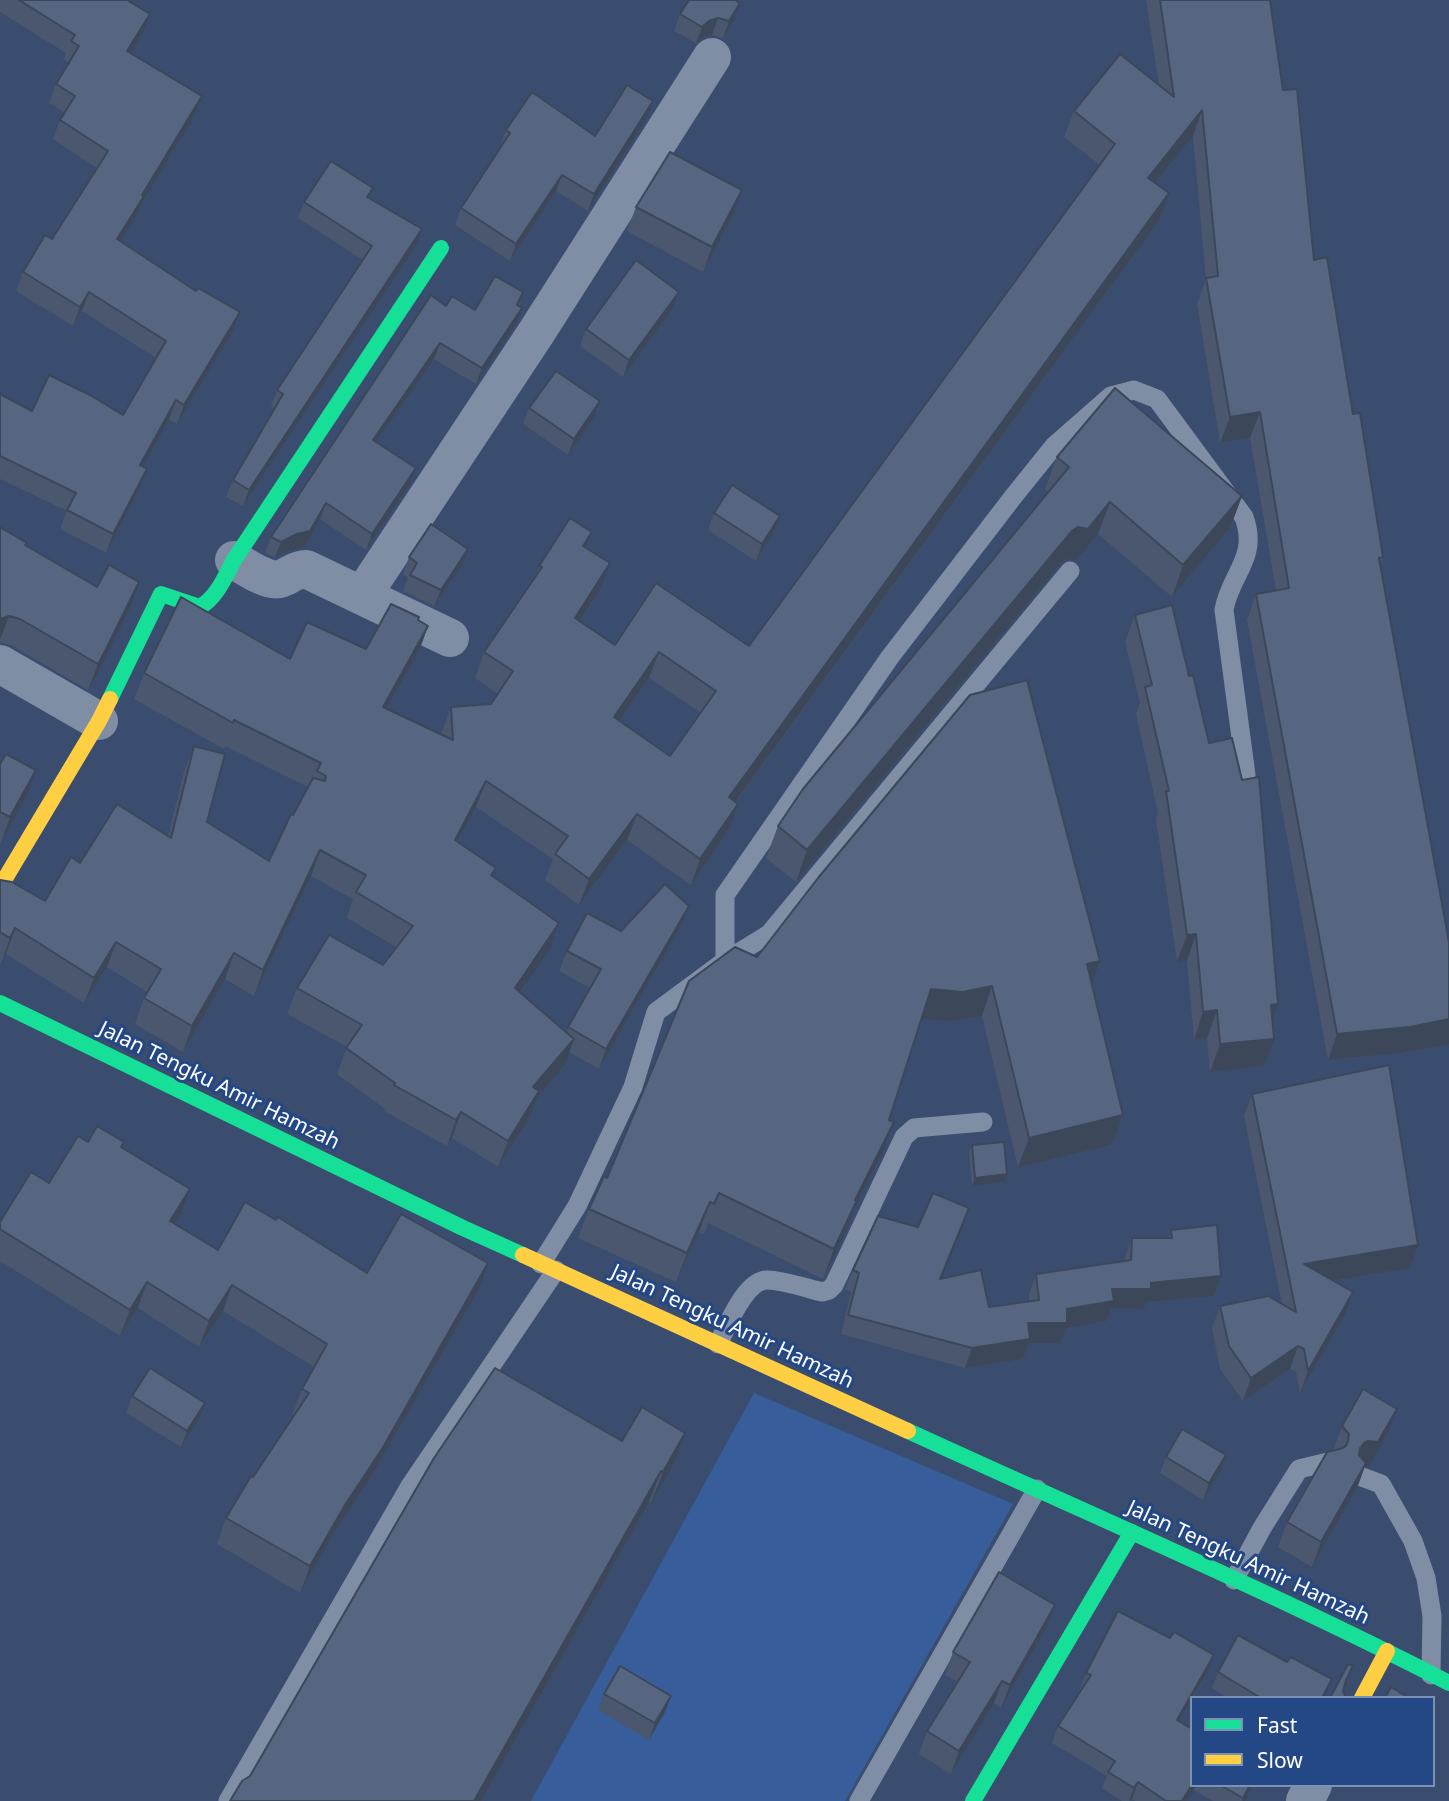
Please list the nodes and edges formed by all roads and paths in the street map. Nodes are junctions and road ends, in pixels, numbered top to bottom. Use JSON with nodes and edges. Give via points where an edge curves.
{"nodes":[{"id":1,"x":712,"y":57,"type":"dead end"},
{"id":2,"x":441,"y":248,"type":"dead end"},
{"id":3,"x":234,"y":561,"type":"junction"},
{"id":4,"x":1070,"y":571,"type":"dead end"},
{"id":5,"x":362,"y":596,"type":"junction"},
{"id":6,"x":450,"y":638,"type":"dead end"},
{"id":7,"x":0,"y":664,"type":"edge"},
{"id":8,"x":99,"y":721,"type":"junction"},
{"id":9,"x":1246,"y":775,"type":"dead end"},
{"id":10,"x":0,"y":887,"type":"edge"},
{"id":11,"x":725,"y":961,"type":"junction"},
{"id":12,"x":0,"y":1003,"type":"edge"},
{"id":13,"x":983,"y":1122,"type":"dead end"},
{"id":14,"x":549,"y":1267,"type":"junction"},
{"id":15,"x":718,"y":1344,"type":"junction"},
{"id":16,"x":1328,"y":1462,"type":"edge"},
{"id":17,"x":1362,"y":1477,"type":"edge"},
{"id":18,"x":1037,"y":1489,"type":"junction"},
{"id":19,"x":1132,"y":1532,"type":"junction"},
{"id":20,"x":1234,"y":1580,"type":"junction"},
{"id":21,"x":1387,"y":1651,"type":"junction"},
{"id":22,"x":1431,"y":1675,"type":"junction"},
{"id":23,"x":1449,"y":1683,"type":"edge"},
{"id":24,"x":1363,"y":1696,"type":"edge"},
{"id":25,"x":228,"y":1801,"type":"edge"},
{"id":26,"x":859,"y":1801,"type":"edge"},
{"id":27,"x":973,"y":1801,"type":"edge"}],
"edges":[{"from":1,"to":5,"type":"street"},
{"from":2,"to":3,"type":"main road"},
{"from":3,"to":5,"type":"street","via":[[272,580],[306,569]]},
{"from":3,"to":8,"type":"main road","via":[[205,605],[194,606],[161,594]]},
{"from":4,"to":11,"type":"lane","via":[[769,934]]},
{"from":5,"to":6,"type":"street"},
{"from":7,"to":8,"type":"street"},
{"from":8,"to":10,"type":"main road"},
{"from":9,"to":11,"type":"lane","via":[[1224,610],[1249,543],[1244,517],[1157,400],[1134,390],[1111,397],[1054,446],[1013,498],[890,657],[725,895]]},
{"from":11,"to":14,"type":"lane","via":[[656,1012],[634,1087]]},
{"from":12,"to":14,"type":"main road","name":"Jalan Tengku Amir Hamzah"},
{"from":13,"to":15,"type":"lane","via":[[908,1132],[834,1285],[822,1292],[768,1280],[755,1283]]},
{"from":14,"to":15,"type":"main road","name":"Jalan Tengku Amir Hamzah"},
{"from":14,"to":25,"type":"lane","via":[[410,1486]]},
{"from":15,"to":18,"type":"main road","name":"Jalan Tengku Amir Hamzah"},
{"from":16,"to":20,"type":"lane","via":[[1299,1469]]},
{"from":17,"to":22,"type":"lane","via":[[1381,1484],[1413,1541],[1426,1578],[1432,1616]]},
{"from":18,"to":19,"type":"main road","name":"Jalan Tengku Amir Hamzah"},
{"from":18,"to":26,"type":"lane"},
{"from":19,"to":20,"type":"main road","name":"Jalan Tengku Amir Hamzah"},
{"from":19,"to":27,"type":"main road"},
{"from":20,"to":21,"type":"main road","name":"Jalan Tengku Amir Hamzah"},
{"from":21,"to":22,"type":"main road","name":"Jalan Tengku Amir Hamzah"},
{"from":21,"to":24,"type":"main road"},
{"from":22,"to":23,"type":"main road","name":"Jalan Tengku Amir Hamzah"}]}
